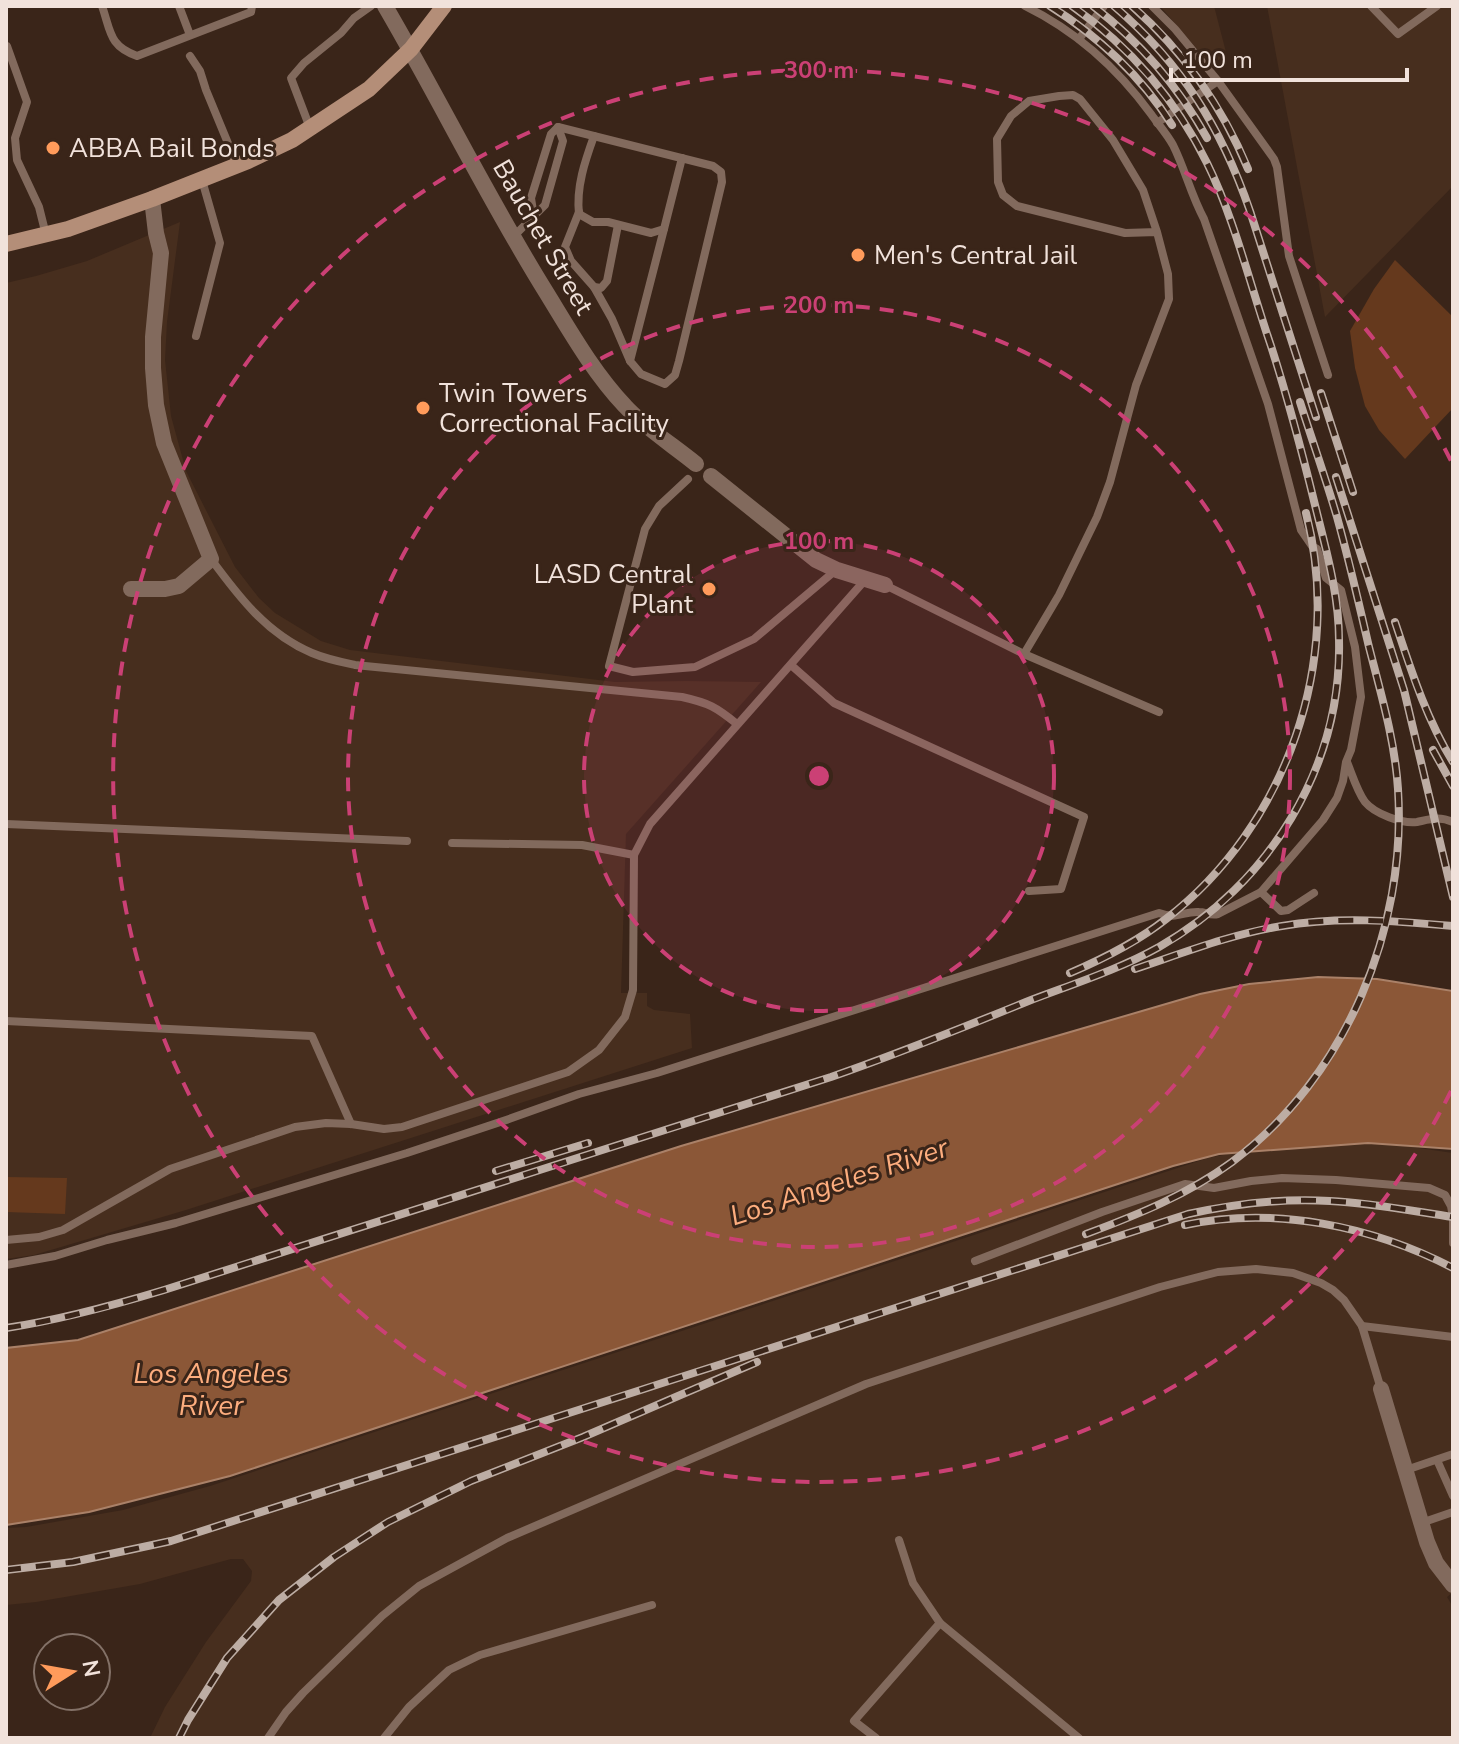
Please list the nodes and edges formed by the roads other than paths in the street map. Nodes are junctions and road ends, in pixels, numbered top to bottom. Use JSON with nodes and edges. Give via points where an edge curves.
{"nodes":[{"id":1,"x":102,"y":6,"type":"edge"},
{"id":2,"x":179,"y":6,"type":"edge"},
{"id":3,"x":252,"y":6,"type":"edge"},
{"id":4,"x":371,"y":6,"type":"edge"},
{"id":5,"x":385,"y":6,"type":"edge"},
{"id":6,"x":444,"y":6,"type":"edge"},
{"id":7,"x":1025,"y":6,"type":"edge"},
{"id":8,"x":1104,"y":6,"type":"edge"},
{"id":9,"x":1152,"y":6,"type":"edge"},
{"id":10,"x":1371,"y":6,"type":"edge"},
{"id":11,"x":1437,"y":6,"type":"edge"},
{"id":12,"x":190,"y":35,"type":"junction"},
{"id":13,"x":1079,"y":39,"type":"junction"},
{"id":14,"x":7,"y":46,"type":"edge"},
{"id":15,"x":411,"y":49,"type":"junction"},
{"id":16,"x":190,"y":56,"type":"dead end"},
{"id":17,"x":1218,"y":81,"type":"junction"},
{"id":18,"x":1157,"y":123,"type":"junction"},
{"id":19,"x":558,"y":127,"type":"junction"},
{"id":20,"x":310,"y":129,"type":"junction"},
{"id":21,"x":594,"y":136,"type":"junction"},
{"id":22,"x":682,"y":158,"type":"junction"},
{"id":23,"x":17,"y":160,"type":"junction"},
{"id":24,"x":6,"y":165,"type":"edge"},
{"id":25,"x":237,"y":166,"type":"junction"},
{"id":26,"x":202,"y":180,"type":"junction"},
{"id":27,"x":152,"y":199,"type":"junction"},
{"id":28,"x":579,"y":212,"type":"junction"},
{"id":29,"x":534,"y":217,"type":"junction"},
{"id":30,"x":618,"y":225,"type":"junction"},
{"id":31,"x":664,"y":229,"type":"junction"},
{"id":32,"x":1157,"y":232,"type":"junction"},
{"id":33,"x":46,"y":235,"type":"junction"},
{"id":34,"x":512,"y":238,"type":"junction"},
{"id":35,"x":6,"y":244,"type":"edge"},
{"id":36,"x":594,"y":287,"type":"junction"},
{"id":37,"x":196,"y":336,"type":"dead end"},
{"id":38,"x":630,"y":361,"type":"junction"},
{"id":39,"x":1328,"y":375,"type":"dead end"},
{"id":40,"x":692,"y":471,"type":"joint"},
{"id":41,"x":711,"y":476,"type":"dead end"},
{"id":42,"x":211,"y":559,"type":"junction"},
{"id":43,"x":837,"y":570,"type":"junction"},
{"id":44,"x":865,"y":580,"type":"junction"},
{"id":45,"x":885,"y":585,"type":"joint"},
{"id":46,"x":131,"y":589,"type":"dead end"},
{"id":47,"x":1024,"y":654,"type":"junction"},
{"id":48,"x":791,"y":665,"type":"junction"},
{"id":49,"x":1159,"y":712,"type":"dead end"},
{"id":50,"x":737,"y":724,"type":"junction"},
{"id":51,"x":1346,"y":762,"type":"junction"},
{"id":52,"x":1453,"y":822,"type":"edge"},
{"id":53,"x":6,"y":824,"type":"edge"},
{"id":54,"x":407,"y":841,"type":"dead end"},
{"id":55,"x":452,"y":843,"type":"dead end"},
{"id":56,"x":634,"y":855,"type":"junction"},
{"id":57,"x":1029,"y":891,"type":"dead end"},
{"id":58,"x":1261,"y":892,"type":"junction"},
{"id":59,"x":1314,"y":893,"type":"dead end"},
{"id":60,"x":6,"y":1021,"type":"edge"},
{"id":61,"x":351,"y":1124,"type":"junction"},
{"id":62,"x":6,"y":1240,"type":"edge"},
{"id":63,"x":1453,"y":1243,"type":"edge"},
{"id":64,"x":975,"y":1261,"type":"dead end"},
{"id":65,"x":6,"y":1265,"type":"edge"},
{"id":66,"x":1362,"y":1326,"type":"junction"},
{"id":67,"x":1453,"y":1337,"type":"edge"},
{"id":68,"x":1381,"y":1389,"type":"joint"},
{"id":69,"x":1453,"y":1454,"type":"edge"},
{"id":70,"x":1437,"y":1460,"type":"junction"},
{"id":71,"x":1405,"y":1470,"type":"junction"},
{"id":72,"x":1453,"y":1496,"type":"edge"},
{"id":73,"x":1453,"y":1512,"type":"edge"},
{"id":74,"x":1421,"y":1523,"type":"junction"},
{"id":75,"x":899,"y":1540,"type":"dead end"},
{"id":76,"x":1453,"y":1585,"type":"edge"},
{"id":77,"x":652,"y":1605,"type":"dead end"},
{"id":78,"x":940,"y":1623,"type":"junction"},
{"id":79,"x":268,"y":1738,"type":"edge"},
{"id":80,"x":384,"y":1738,"type":"edge"},
{"id":81,"x":876,"y":1738,"type":"edge"},
{"id":82,"x":1079,"y":1738,"type":"edge"}],
"edges":[{"from":1,"to":12,"type":"lane","via":[[113,40],[137,56]]},
{"from":2,"to":12,"type":"lane"},
{"from":3,"to":12,"type":"lane","via":[[251,12]]},
{"from":4,"to":20,"type":"lane","via":[[291,78]]},
{"from":5,"to":15,"type":"street","name":"Bauchet Street"},
{"from":6,"to":15,"type":"main road"},
{"from":7,"to":13,"type":"lane"},
{"from":8,"to":13,"type":"lane"},
{"from":9,"to":17,"type":"lane"},
{"from":10,"to":11,"type":"lane","via":[[1398,34]]},
{"from":13,"to":18,"type":"lane"},
{"from":14,"to":23,"type":"lane","via":[[27,102],[15,138]]},
{"from":15,"to":20,"type":"main road","via":[[369,89]]},
{"from":15,"to":34,"type":"street","name":"Bauchet Street"},
{"from":16,"to":25,"type":"lane"},
{"from":17,"to":18,"type":"lane"},
{"from":17,"to":39,"type":"lane","via":[[1277,167],[1289,256]]},
{"from":18,"to":51,"type":"lane","via":[[1171,142],[1204,219],[1275,427],[1301,530],[1320,556],[1326,578],[1341,590],[1361,697]]},
{"from":19,"to":21,"type":"lane"},
{"from":19,"to":29,"type":"lane","via":[[551,134],[531,198]]},
{"from":19,"to":29,"type":"lane","via":[[563,141],[545,205]]},
{"from":20,"to":25,"type":"main road"},
{"from":21,"to":22,"type":"lane"},
{"from":21,"to":28,"type":"lane"},
{"from":22,"to":31,"type":"lane"},
{"from":22,"to":38,"type":"lane","via":[[713,166],[721,172],[722,182],[686,337],[675,375],[665,384],[641,374]]},
{"from":23,"to":24,"type":"lane"},
{"from":23,"to":33,"type":"lane"},
{"from":25,"to":26,"type":"main road"},
{"from":26,"to":27,"type":"main road"},
{"from":26,"to":37,"type":"lane","via":[[220,243]]},
{"from":27,"to":33,"type":"main road"},
{"from":27,"to":42,"type":"street","via":[[161,253],[153,337],[156,405],[164,443]]},
{"from":28,"to":30,"type":"lane","via":[[593,222]]},
{"from":28,"to":36,"type":"lane","via":[[565,247]]},
{"from":29,"to":34,"type":"lane"},
{"from":30,"to":31,"type":"lane","via":[[651,233]]},
{"from":30,"to":36,"type":"lane","via":[[607,281]]},
{"from":31,"to":38,"type":"lane"},
{"from":32,"to":32,"type":"lane","via":[[1143,190],[1080,99],[1073,95],[1029,101],[1011,116],[997,139],[1003,195],[1017,206],[1125,233]]},
{"from":32,"to":47,"type":"lane","via":[[1169,299],[1136,385],[1097,517]]},
{"from":33,"to":35,"type":"main road"},
{"from":34,"to":40,"type":"street","name":"Bauchet Street","via":[[600,376]]},
{"from":36,"to":38,"type":"lane"},
{"from":40,"to":43,"type":"lane","via":[[645,529],[609,666],[633,672],[695,667],[754,639]]},
{"from":41,"to":43,"type":"street","via":[[816,560]]},
{"from":42,"to":46,"type":"street","via":[[179,586]]},
{"from":42,"to":50,"type":"lane","via":[[264,622],[289,641],[334,660],[682,697],[709,703]]},
{"from":43,"to":44,"type":"street"},
{"from":44,"to":45,"type":"street"},
{"from":44,"to":48,"type":"lane"},
{"from":45,"to":47,"type":"lane"},
{"from":47,"to":49,"type":"lane"},
{"from":48,"to":50,"type":"lane"},
{"from":48,"to":57,"type":"lane","via":[[834,703],[1084,817],[1061,889]]},
{"from":50,"to":56,"type":"lane","via":[[650,824]]},
{"from":51,"to":52,"type":"lane","via":[[1366,802],[1376,810],[1409,822]]},
{"from":51,"to":58,"type":"lane","via":[[1337,798],[1323,820]]},
{"from":53,"to":54,"type":"lane"},
{"from":55,"to":56,"type":"lane","via":[[582,845]]},
{"from":56,"to":61,"type":"lane","via":[[633,990],[625,1017],[599,1050],[568,1072],[402,1127]]},
{"from":58,"to":59,"type":"lane","via":[[1281,911]]},
{"from":58,"to":65,"type":"lane","via":[[1212,916],[1159,913],[407,1153],[176,1223]]},
{"from":60,"to":61,"type":"lane","via":[[312,1036]]},
{"from":61,"to":62,"type":"lane","via":[[295,1127],[170,1169],[63,1230]]},
{"from":63,"to":64,"type":"lane","via":[[1451,1206],[1445,1195],[1429,1188],[1282,1178],[1214,1188],[1185,1184]]},
{"from":66,"to":67,"type":"lane"},
{"from":66,"to":68,"type":"lane"},
{"from":66,"to":79,"type":"lane","via":[[1333,1290],[1308,1277],[1274,1270],[1227,1271],[1160,1287],[866,1384],[507,1538],[419,1586],[303,1693]]},
{"from":68,"to":71,"type":"street"},
{"from":69,"to":70,"type":"lane"},
{"from":70,"to":71,"type":"lane"},
{"from":70,"to":72,"type":"lane"},
{"from":71,"to":74,"type":"street"},
{"from":73,"to":74,"type":"lane"},
{"from":74,"to":76,"type":"street","via":[[1436,1563]]},
{"from":75,"to":78,"type":"lane","via":[[913,1583]]},
{"from":77,"to":80,"type":"lane","via":[[480,1655],[449,1670]]},
{"from":78,"to":81,"type":"lane","via":[[854,1721]]},
{"from":78,"to":82,"type":"lane"}]}
